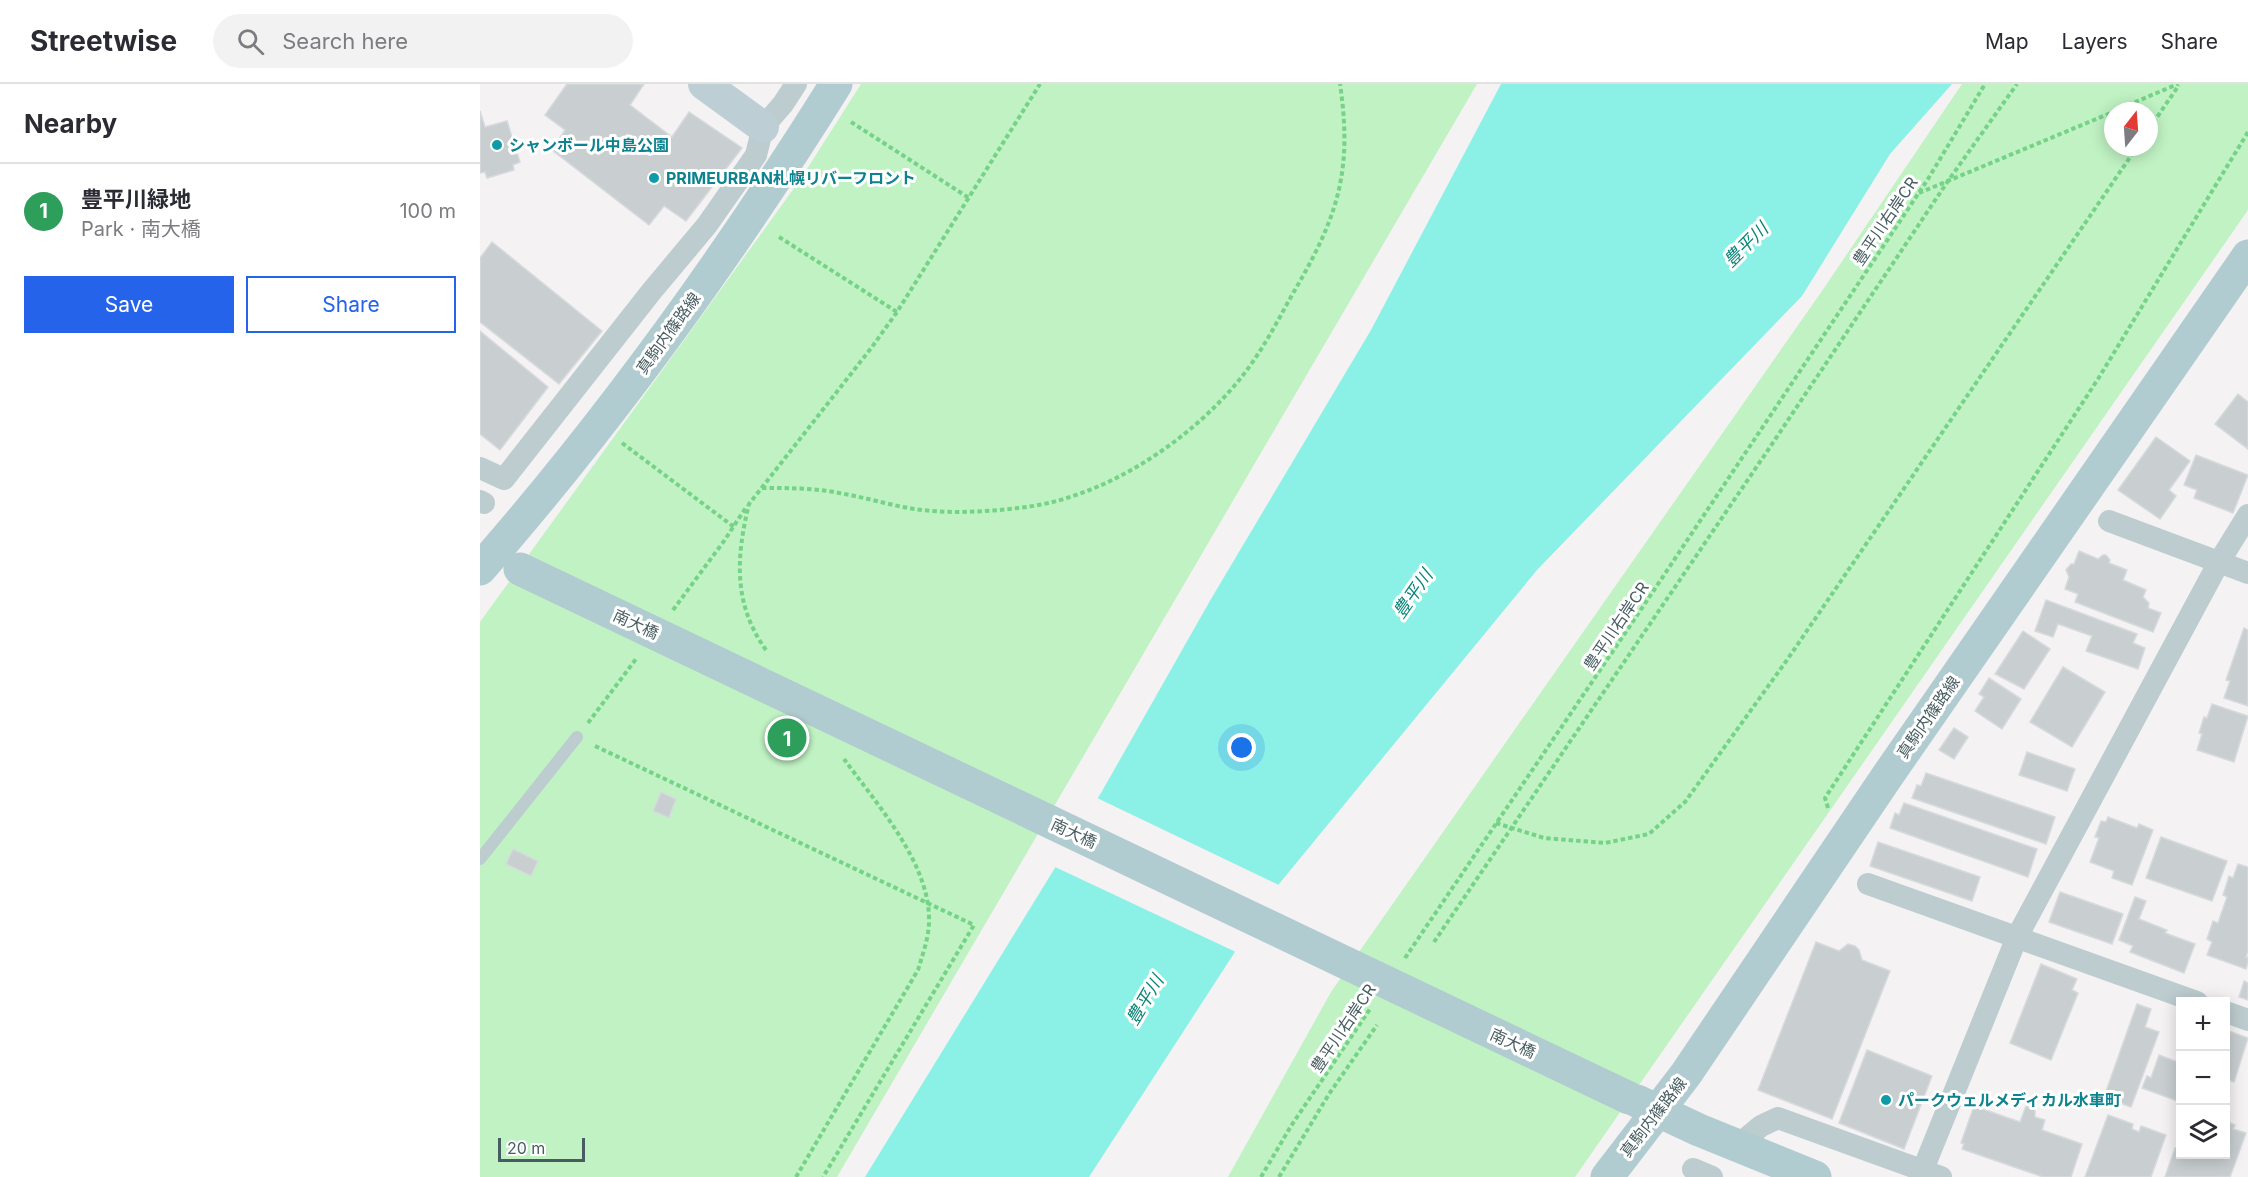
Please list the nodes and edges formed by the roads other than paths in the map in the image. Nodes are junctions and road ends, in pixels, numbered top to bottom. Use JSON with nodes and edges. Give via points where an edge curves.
{"nodes":[{"id":1,"x":704,"y":84,"type":"edge"},
{"id":2,"x":796,"y":84,"type":"edge"},
{"id":3,"x":836,"y":84,"type":"edge"},
{"id":4,"x":763,"y":127,"type":"junction"},
{"id":5,"x":2248,"y":256,"type":"edge"},
{"id":6,"x":480,"y":468,"type":"edge"},
{"id":7,"x":2248,"y":515,"type":"edge"},
{"id":8,"x":2109,"y":520,"type":"dead end"},
{"id":9,"x":493,"y":561,"type":"edge"},
{"id":10,"x":2219,"y":562,"type":"junction"},
{"id":11,"x":2248,"y":573,"type":"edge"},
{"id":12,"x":578,"y":737,"type":"road end"},
{"id":13,"x":480,"y":859,"type":"edge"},
{"id":14,"x":1868,"y":884,"type":"dead end"},
{"id":15,"x":2017,"y":937,"type":"junction"},
{"id":16,"x":2183,"y":997,"type":"edge"},
{"id":17,"x":2230,"y":1013,"type":"edge"},
{"id":18,"x":2248,"y":1020,"type":"edge"},
{"id":19,"x":1643,"y":1104,"type":"junction"},
{"id":20,"x":1737,"y":1146,"type":"junction"},
{"id":21,"x":1932,"y":1174,"type":"edge"},
{"id":22,"x":1607,"y":1177,"type":"edge"},
{"id":23,"x":1815,"y":1177,"type":"edge"}],
"edges":[{"from":1,"to":4,"type":"street"},
{"from":2,"to":4,"type":"street"},
{"from":3,"to":9,"type":"main road","name":"真駒内篠路線","via":[[663,340]]},
{"from":4,"to":6,"type":"street","via":[[756,155],[707,225],[504,479]]},
{"from":5,"to":19,"type":"main road","name":"真駒内篠路線","via":[[1686,1074]]},
{"from":7,"to":10,"type":"street"},
{"from":8,"to":10,"type":"street"},
{"from":9,"to":19,"type":"main road","name":"南大橋","bridge":true},
{"from":10,"to":11,"type":"street"},
{"from":10,"to":15,"type":"street"},
{"from":12,"to":13,"type":"lane"},
{"from":14,"to":15,"type":"street"},
{"from":15,"to":16,"type":"street"},
{"from":15,"to":21,"type":"street"},
{"from":17,"to":18,"type":"street"},
{"from":19,"to":20,"type":"main road","name":"南大橋"},
{"from":19,"to":22,"type":"main road","name":"真駒内篠路線"},
{"from":20,"to":21,"type":"street","via":[[1778,1118]]},
{"from":20,"to":23,"type":"main road","name":"南大橋"}]}
